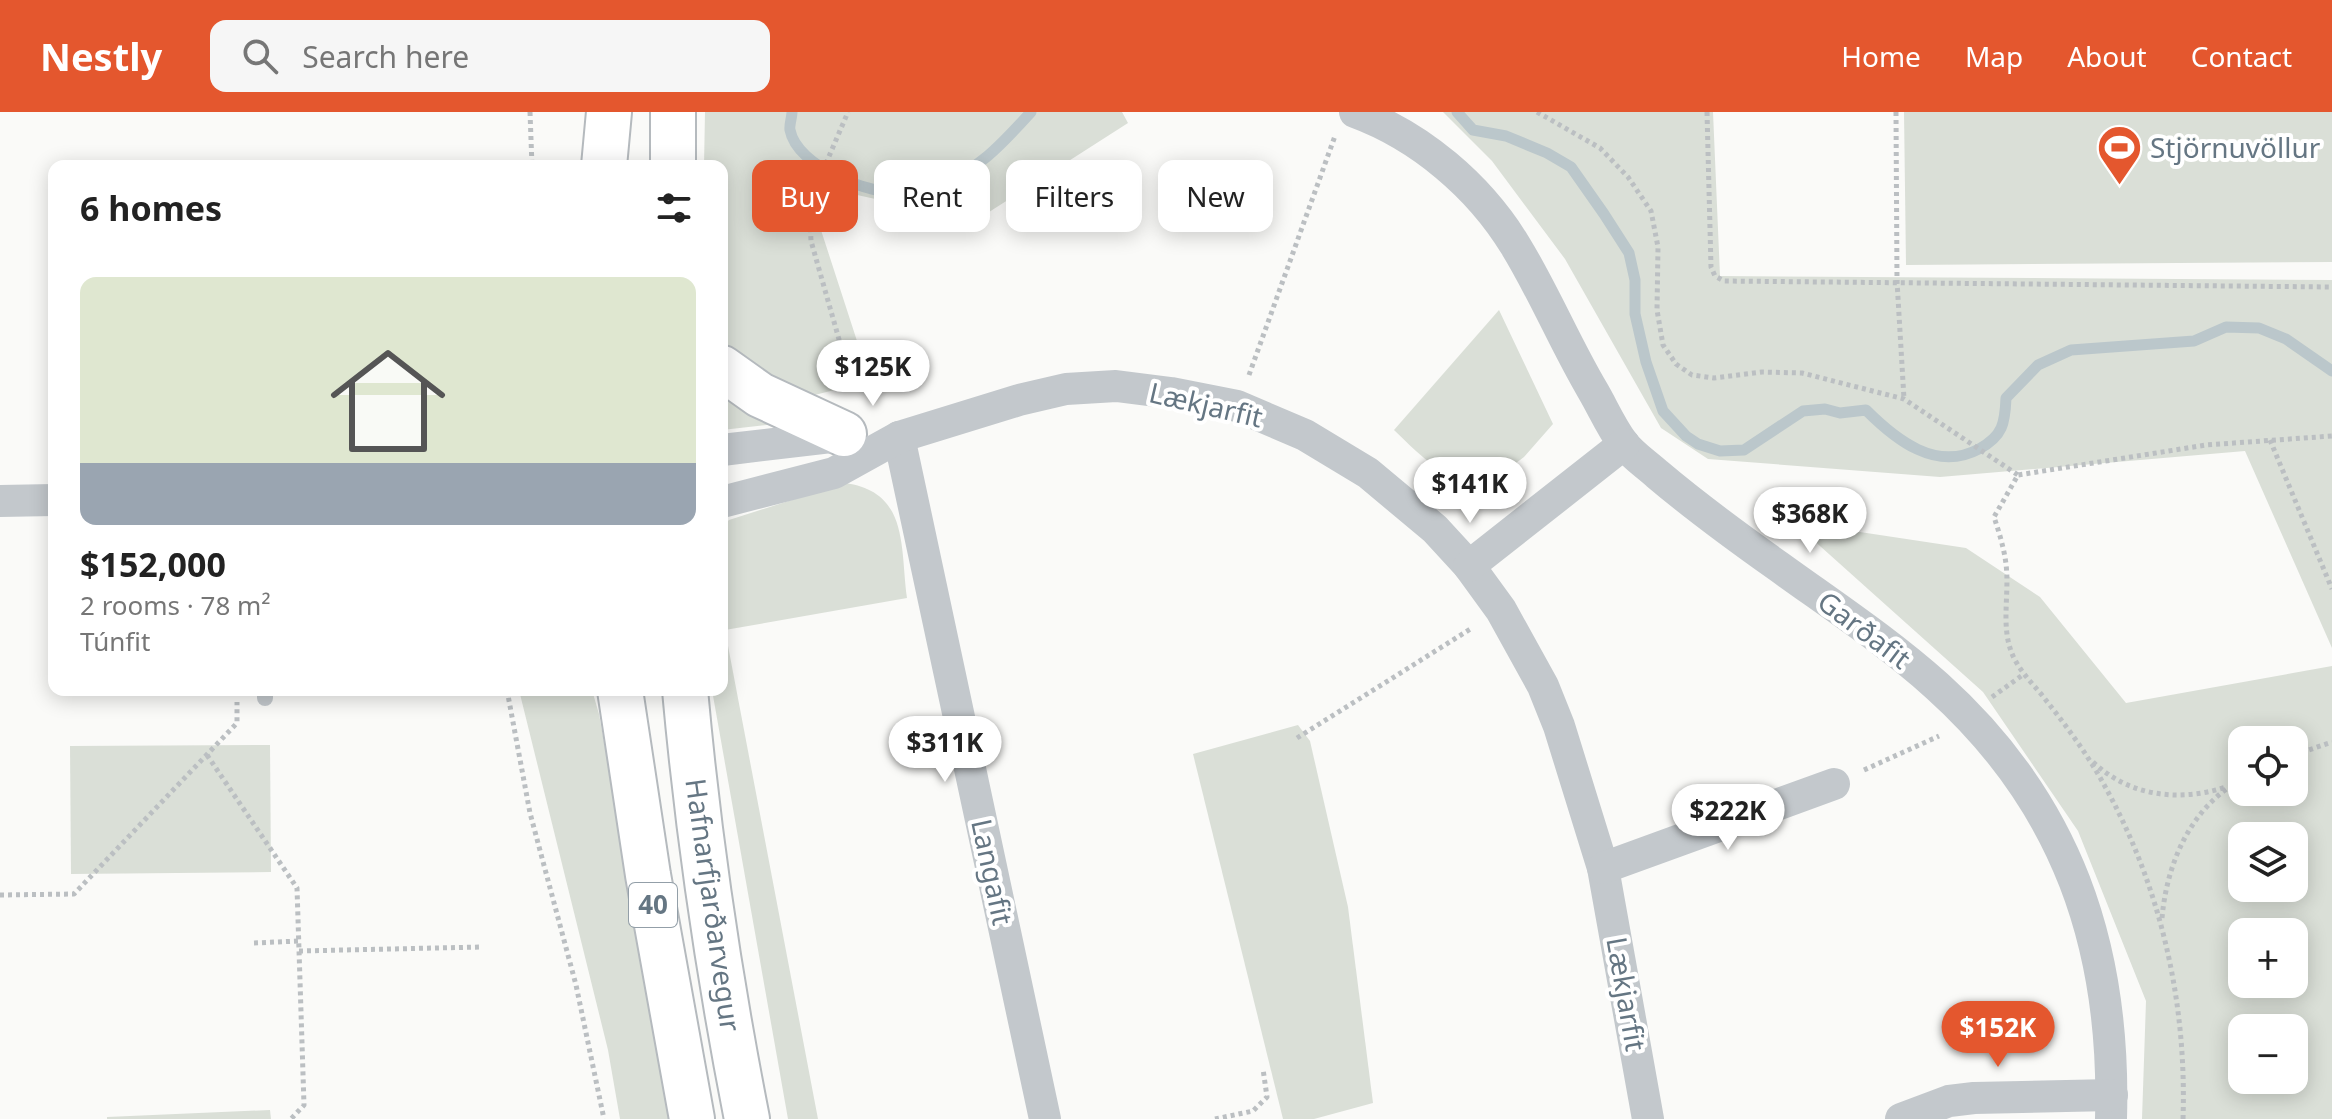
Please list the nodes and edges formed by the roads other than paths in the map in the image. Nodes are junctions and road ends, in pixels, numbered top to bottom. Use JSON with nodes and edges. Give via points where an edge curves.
{"nodes":[{"id":1,"x":609,"y":112,"type":"edge"},
{"id":2,"x":673,"y":112,"type":"edge"},
{"id":3,"x":1347,"y":119,"type":"edge"},
{"id":4,"x":605,"y":160,"type":"edge"},
{"id":5,"x":673,"y":160,"type":"edge"},
{"id":6,"x":728,"y":372,"type":"edge"},
{"id":7,"x":844,"y":434,"type":"junction"},
{"id":8,"x":899,"y":437,"type":"junction"},
{"id":9,"x":1624,"y":444,"type":"junction"},
{"id":10,"x":728,"y":449,"type":"edge"},
{"id":11,"x":48,"y":500,"type":"edge"},
{"id":12,"x":728,"y":500,"type":"edge"},
{"id":13,"x":0,"y":501,"type":"edge"},
{"id":14,"x":1469,"y":566,"type":"junction"},
{"id":15,"x":621,"y":696,"type":"edge"},
{"id":16,"x":686,"y":696,"type":"edge"},
{"id":17,"x":1834,"y":784,"type":"dead end"},
{"id":18,"x":1603,"y":868,"type":"junction"},
{"id":19,"x":2111,"y":1107,"type":"edge"},
{"id":20,"x":692,"y":1119,"type":"edge"},
{"id":21,"x":747,"y":1119,"type":"edge"},
{"id":22,"x":1045,"y":1119,"type":"edge"},
{"id":23,"x":1648,"y":1119,"type":"edge"},
{"id":24,"x":1901,"y":1119,"type":"edge"}],
"edges":[{"from":1,"to":4,"type":"main road"},
{"from":2,"to":5,"type":"main road"},
{"from":3,"to":9,"type":"street","name":"Garðafit","via":[[1375,119],[1421,146],[1474,190],[1516,246]]},
{"from":6,"to":7,"type":"main road","via":[[760,395]]},
{"from":7,"to":8,"type":"street","name":"Lækjarfit"},
{"from":7,"to":10,"type":"street","name":"Lækjarfit"},
{"from":8,"to":12,"type":"street","name":"Lækjarfit","via":[[834,473]]},
{"from":8,"to":14,"type":"street","name":"Lækjarfit","via":[[1066,389],[1116,386],[1237,406],[1305,435],[1368,473],[1435,529]]},
{"from":8,"to":22,"type":"street","name":"Langafit"},
{"from":9,"to":14,"type":"street"},
{"from":9,"to":19,"type":"street","name":"Garðafit","via":[[1689,501],[1923,674],[2004,756],[2048,822],[2084,905],[2105,993]]},
{"from":11,"to":13,"type":"street"},
{"from":14,"to":18,"type":"street","name":"Lækjarfit","via":[[1501,610],[1543,686]]},
{"from":15,"to":20,"type":"main road","name":"Hafnarfjarðarvegur","number":"40"},
{"from":16,"to":21,"type":"main road","name":"Hafnarfjarðarvegur","number":"40","via":[[699,830]]},
{"from":17,"to":18,"type":"street"},
{"from":18,"to":23,"type":"street","name":"Lækjarfit"},
{"from":19,"to":24,"type":"street","via":[[1974,1098],[1949,1101]]}]}
